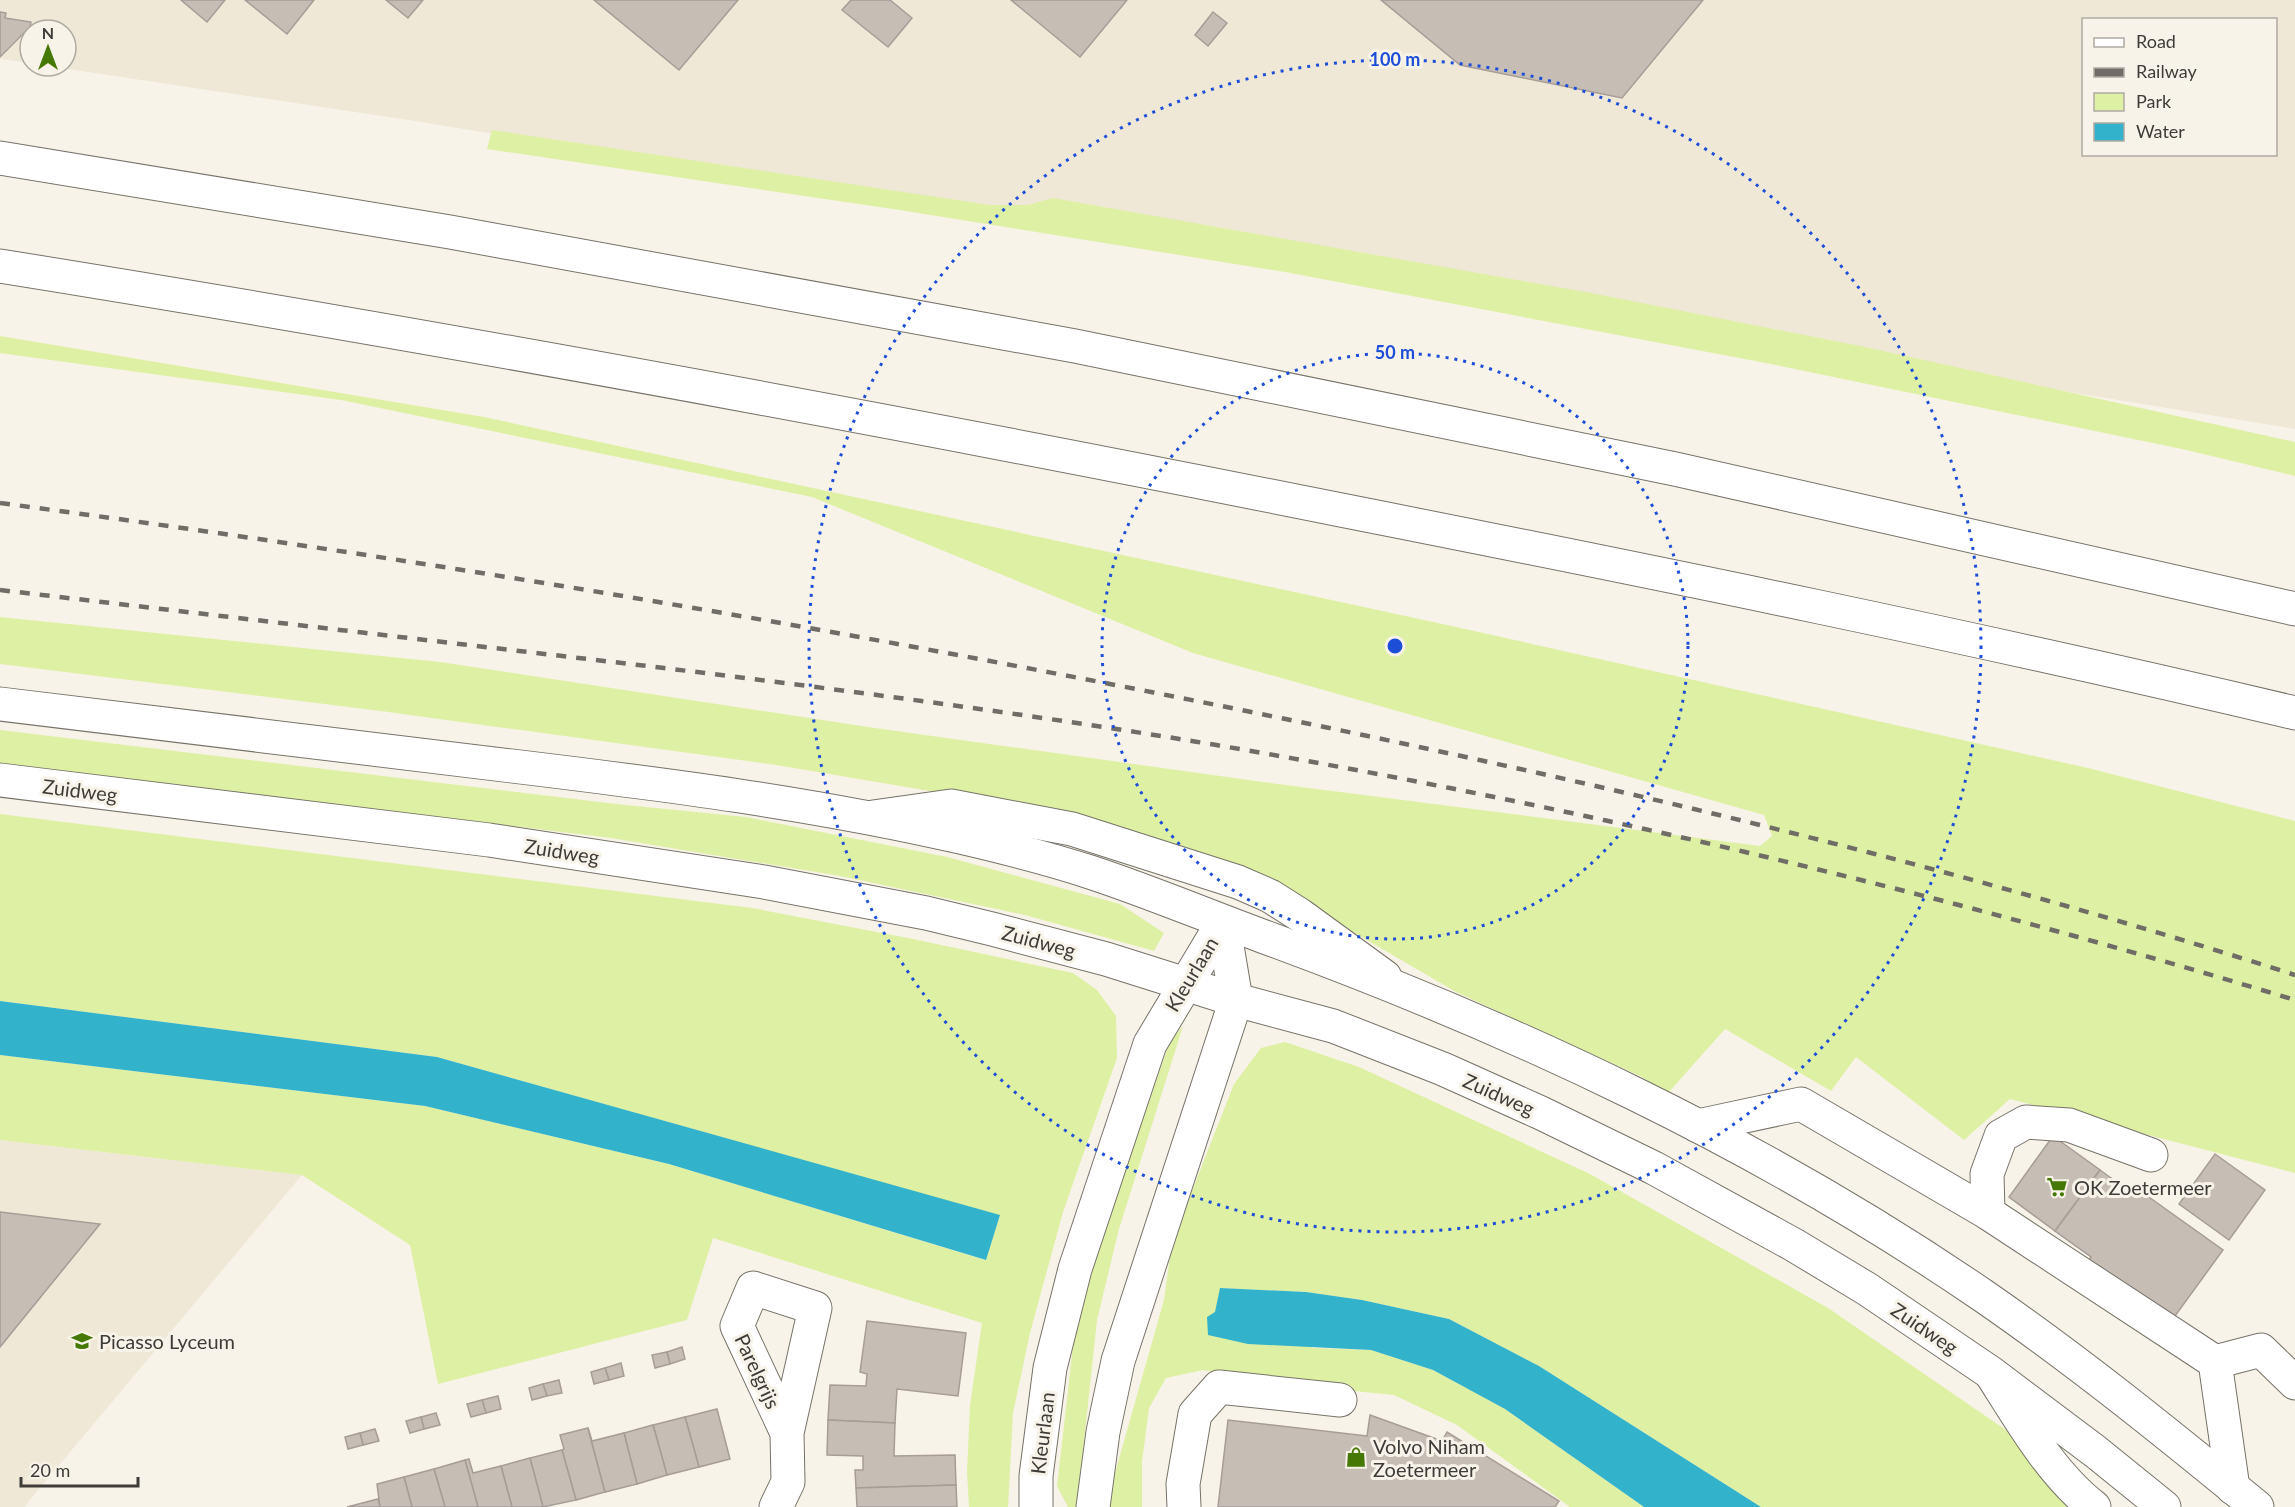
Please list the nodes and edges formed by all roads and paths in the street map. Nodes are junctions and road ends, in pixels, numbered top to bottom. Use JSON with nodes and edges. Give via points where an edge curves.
{"nodes":[{"id":1,"x":0,"y":159,"type":"edge"},
{"id":2,"x":0,"y":267,"type":"edge"},
{"id":3,"x":2295,"y":609,"type":"edge"},
{"id":4,"x":0,"y":704,"type":"edge"},
{"id":5,"x":2295,"y":713,"type":"edge"},
{"id":6,"x":0,"y":780,"type":"edge"},
{"id":7,"x":867,"y":818,"type":"junction"},
{"id":8,"x":1223,"y":922,"type":"junction"},
{"id":9,"x":1186,"y":983,"type":"junction"},
{"id":10,"x":1401,"y":989,"type":"junction"},
{"id":11,"x":1236,"y":1000,"type":"junction"},
{"id":12,"x":1698,"y":1126,"type":"junction"},
{"id":13,"x":2151,"y":1155,"type":"dead end"},
{"id":14,"x":1988,"y":1213,"type":"junction"},
{"id":15,"x":2215,"y":1362,"type":"junction"},
{"id":16,"x":1991,"y":1373,"type":"junction"},
{"id":17,"x":2295,"y":1383,"type":"edge"},
{"id":18,"x":1340,"y":1400,"type":"dead end"},
{"id":19,"x":787,"y":1433,"type":"dead end"},
{"id":20,"x":2245,"y":1497,"type":"edge"},
{"id":21,"x":776,"y":1507,"type":"edge"},
{"id":22,"x":1036,"y":1507,"type":"edge"},
{"id":23,"x":1093,"y":1507,"type":"edge"},
{"id":24,"x":1184,"y":1507,"type":"edge"},
{"id":25,"x":2094,"y":1507,"type":"edge"},
{"id":26,"x":2164,"y":1507,"type":"edge"}],
"edges":[{"from":1,"to":3,"type":"main road","via":[[450,232],[1064,343],[1675,469]]},
{"from":2,"to":5,"type":"main road","via":[[513,354],[1066,455],[1847,612]]},
{"from":4,"to":7,"type":"main road","via":[[654,784]]},
{"from":6,"to":9,"type":"main road","name":"Zuidweg","via":[[489,840],[764,882],[981,926]]},
{"from":7,"to":8,"type":"main road","via":[[958,836],[1060,863]]},
{"from":7,"to":10,"type":"main road","via":[[951,806],[1072,829],[1238,882],[1300,915]]},
{"from":8,"to":9,"type":"main road","name":"Kleurlaan"},
{"from":8,"to":10,"type":"main road"},
{"from":8,"to":11,"type":"main road","name":"Kleurlaan"},
{"from":9,"to":11,"type":"main road","name":"Zuidweg"},
{"from":9,"to":22,"type":"main road","name":"Kleurlaan","via":[[1150,1044],[1075,1269],[1050,1368],[1036,1476]]},
{"from":10,"to":12,"type":"main road","via":[[1556,1056]]},
{"from":11,"to":16,"type":"main road","name":"Zuidweg","via":[[1332,1026],[1392,1048],[1609,1146],[1812,1256]]},
{"from":11,"to":23,"type":"main road","name":"Kleurlaan","via":[[1118,1361]]},
{"from":12,"to":14,"type":"main road","via":[[1801,1104]]},
{"from":12,"to":20,"type":"main road","via":[[1854,1214],[1985,1297],[2124,1399]]},
{"from":13,"to":14,"type":"main road","via":[[2069,1125],[2026,1122],[2001,1136],[1987,1174]]},
{"from":14,"to":15,"type":"main road"},
{"from":15,"to":17,"type":"main road","via":[[2261,1350]]},
{"from":15,"to":20,"type":"main road"},
{"from":16,"to":25,"type":"main road","name":"Zuidweg","via":[[2034,1442]]},
{"from":16,"to":26,"type":"main road","name":"Zuidweg"},
{"from":18,"to":24,"type":"main road","via":[[1219,1387],[1196,1414],[1183,1484]]},
{"from":19,"to":21,"type":"main road","name":"Parelgrijs","via":[[788,1482]]}]}
